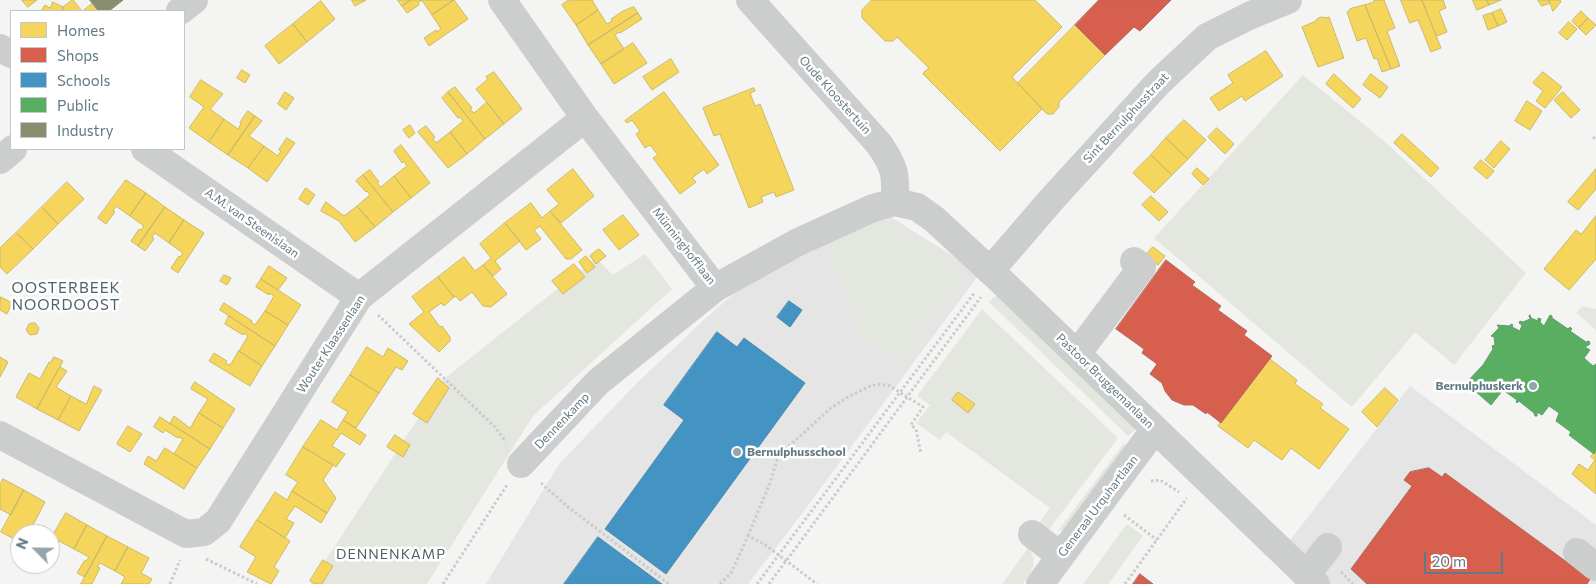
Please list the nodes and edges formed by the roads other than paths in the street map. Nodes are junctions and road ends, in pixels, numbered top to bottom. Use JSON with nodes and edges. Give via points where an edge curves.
{"nodes":[{"id":1,"x":194,"y":0,"type":"edge"},
{"id":2,"x":502,"y":0,"type":"edge"},
{"id":3,"x":750,"y":0,"type":"edge"},
{"id":4,"x":1288,"y":0,"type":"edge"},
{"id":5,"x":181,"y":10,"type":"edge"},
{"id":6,"x":585,"y":118,"type":"junction"},
{"id":7,"x":12,"y":150,"type":"edge"},
{"id":8,"x":146,"y":150,"type":"edge"},
{"id":9,"x":0,"y":160,"type":"edge"},
{"id":10,"x":895,"y":202,"type":"junction"},
{"id":11,"x":1134,"y":261,"type":"dead end"},
{"id":12,"x":994,"y":274,"type":"junction"},
{"id":13,"x":715,"y":288,"type":"junction"},
{"id":14,"x":359,"y":297,"type":"junction"},
{"id":15,"x":1077,"y":354,"type":"junction"},
{"id":16,"x":1155,"y":429,"type":"junction"},
{"id":17,"x":0,"y":435,"type":"edge"},
{"id":18,"x":521,"y":464,"type":"road end"},
{"id":19,"x":1032,"y":534,"type":"dead end"},
{"id":20,"x":1328,"y":547,"type":"dead end"},
{"id":21,"x":1061,"y":556,"type":"junction"},
{"id":22,"x":1311,"y":579,"type":"edge"},
{"id":23,"x":1040,"y":584,"type":"edge"}],
"edges":[{"from":1,"to":5,"type":"street"},
{"from":2,"to":6,"type":"street"},
{"from":3,"to":10,"type":"street","name":"Oude Kloostertuin","via":[[891,160],[896,178]]},
{"from":4,"to":12,"type":"street","name":"Sint Bernulphusstraat","via":[[1207,37],[1158,82],[1061,206]]},
{"from":6,"to":13,"type":"street","name":"Münninghofflaan"},
{"from":6,"to":14,"type":"street","name":"Wouter Klaassenlaan"},
{"from":7,"to":9,"type":"street"},
{"from":8,"to":14,"type":"street","name":"A.M. van Steenislaan"},
{"from":10,"to":12,"type":"street","name":"Pastoor Bruggemanlaan","via":[[917,207],[934,219]]},
{"from":10,"to":13,"type":"street","name":"Münninghofflaan","via":[[873,208],[798,242]]},
{"from":11,"to":15,"type":"street","via":[[1142,267]]},
{"from":12,"to":15,"type":"street","name":"Pastoor Bruggemanlaan"},
{"from":13,"to":18,"type":"street","name":"Dennenkamp","via":[[598,382]]},
{"from":14,"to":17,"type":"street","name":"Wouter Klaassenlaan","via":[[218,521],[204,532],[186,534]]},
{"from":15,"to":16,"type":"street","name":"Pastoor Bruggemanlaan"},
{"from":16,"to":21,"type":"street","name":"Generaal Urquhartlaan"},
{"from":16,"to":22,"type":"street","name":"Pastoor Bruggemanlaan"},
{"from":19,"to":21,"type":"street"},
{"from":20,"to":22,"type":"street","name":"Pastoor Bruggemanlaan"},
{"from":21,"to":23,"type":"street","name":"Generaal Urquhartlaan"}]}
